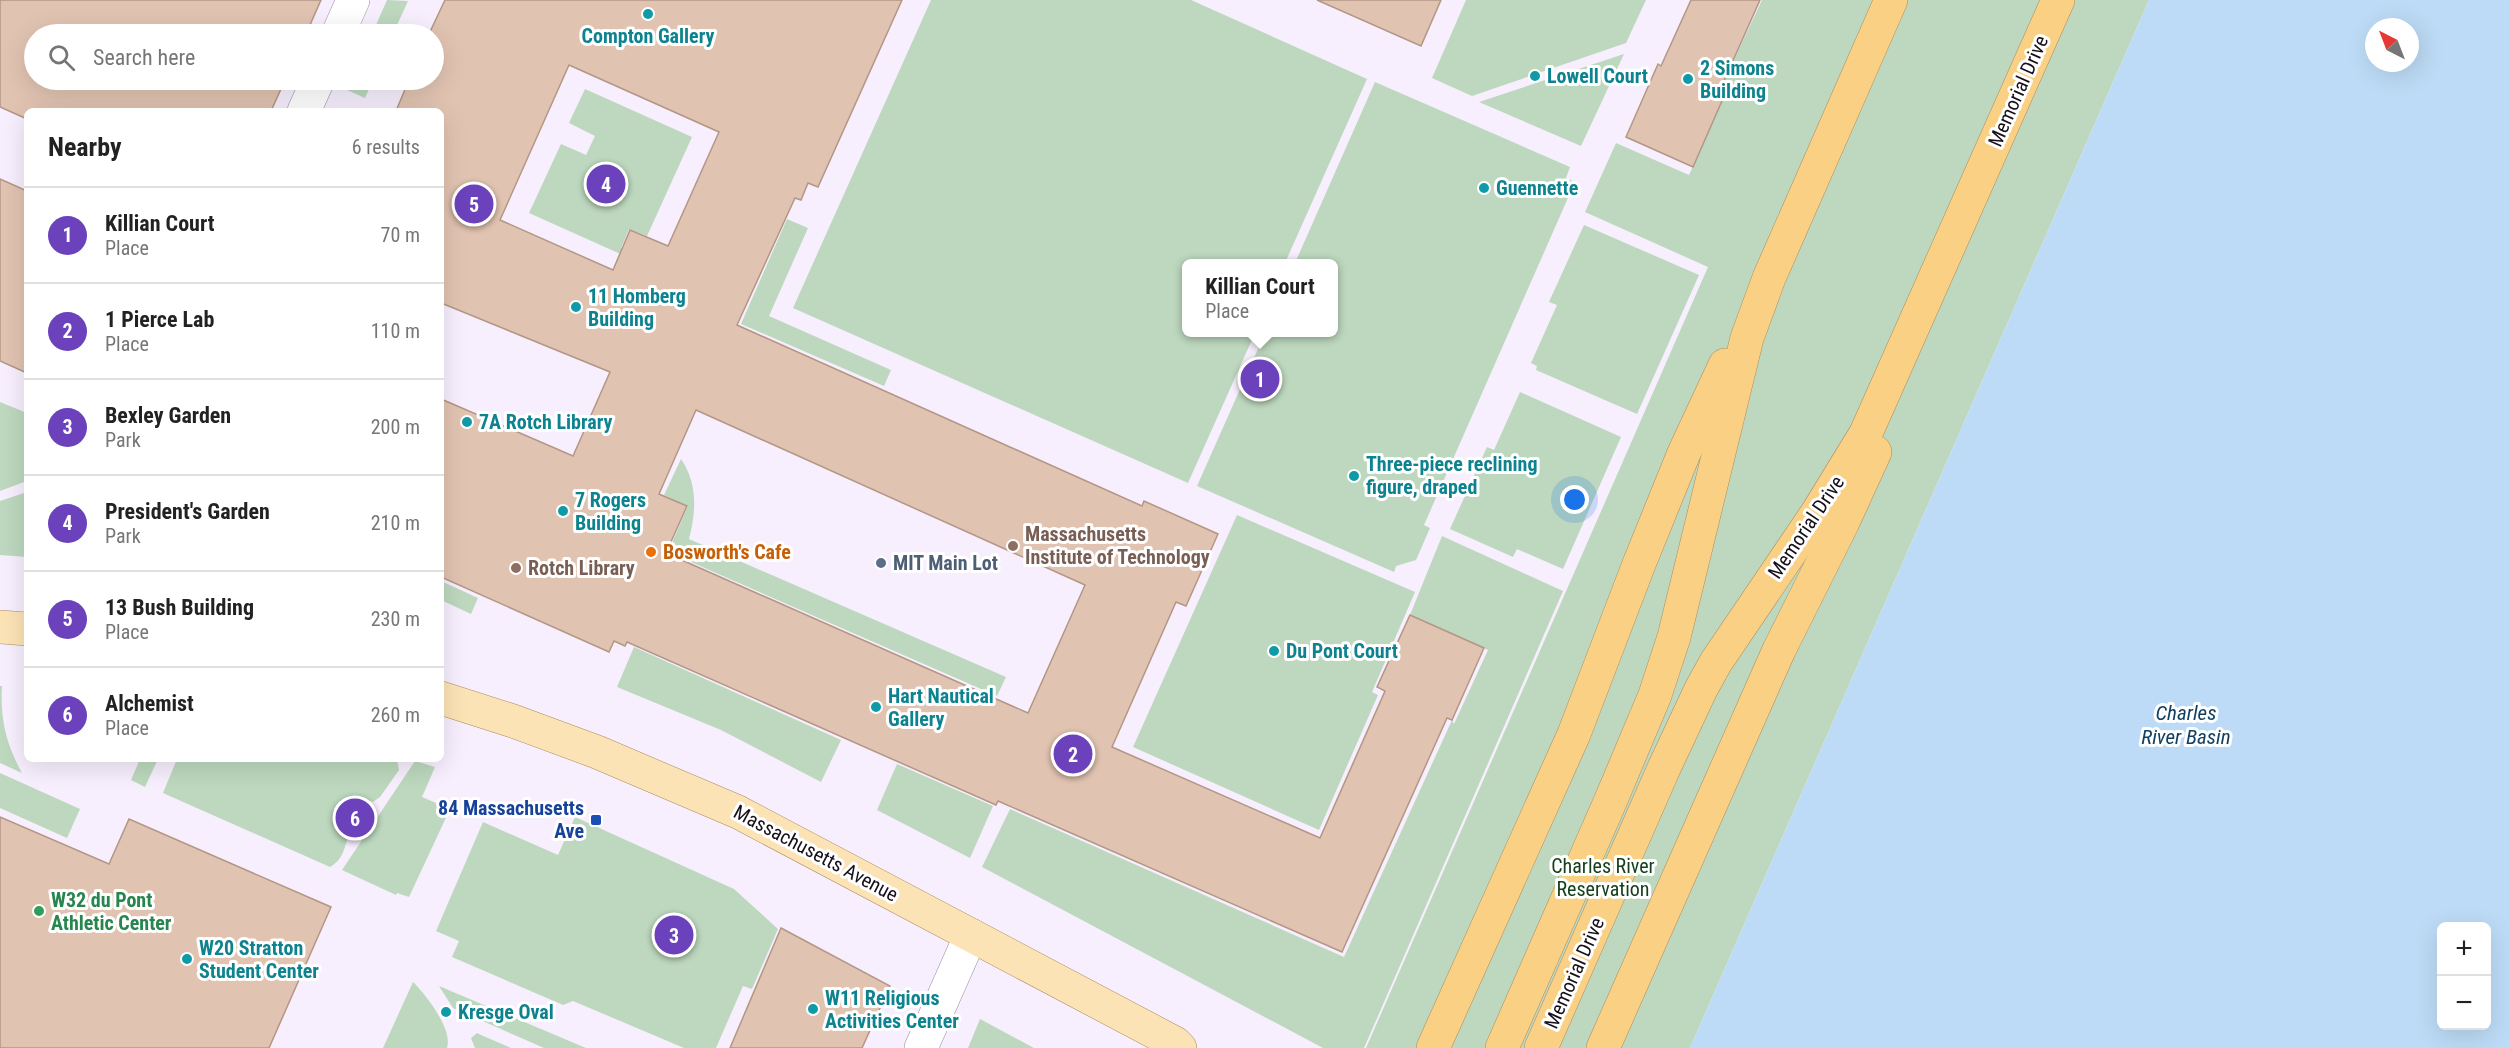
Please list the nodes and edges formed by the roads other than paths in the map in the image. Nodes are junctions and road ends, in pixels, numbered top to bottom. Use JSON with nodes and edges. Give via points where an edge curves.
{"nodes":[{"id":1,"x":353,"y":0,"type":"edge"},
{"id":2,"x":1891,"y":0,"type":"edge"},
{"id":3,"x":2058,"y":0,"type":"edge"},
{"id":4,"x":342,"y":24,"type":"edge"},
{"id":5,"x":313,"y":90,"type":"edge"},
{"id":6,"x":305,"y":108,"type":"edge"},
{"id":7,"x":1939,"y":272,"type":"junction"},
{"id":8,"x":1769,"y":278,"type":"junction"},
{"id":9,"x":0,"y":627,"type":"edge"},
{"id":10,"x":24,"y":629,"type":"edge"},
{"id":11,"x":444,"y":699,"type":"edge"},
{"id":12,"x":971,"y":935,"type":"junction"},
{"id":13,"x":1185,"y":1046,"type":"edge"},
{"id":14,"x":921,"y":1048,"type":"edge"},
{"id":15,"x":1433,"y":1048,"type":"edge"},
{"id":16,"x":1502,"y":1048,"type":"edge"},
{"id":17,"x":1541,"y":1048,"type":"edge"},
{"id":18,"x":1603,"y":1048,"type":"edge"}],
"edges":[{"from":1,"to":4,"type":"street"},
{"from":2,"to":8,"type":"highway","name":"Memorial Drive"},
{"from":3,"to":7,"type":"highway","name":"Memorial Drive"},
{"from":5,"to":6,"type":"street"},
{"from":7,"to":17,"type":"highway","name":"Memorial Drive","via":[[1851,459],[1716,662],[1689,713]]},
{"from":7,"to":18,"type":"highway","via":[[1871,461],[1771,668]]},
{"from":8,"to":15,"type":"highway","via":[[1684,453],[1574,734]]},
{"from":8,"to":16,"type":"highway","name":"Memorial Drive","via":[[1731,396],[1665,667],[1633,750]]},
{"from":9,"to":10,"type":"main road"},
{"from":11,"to":12,"type":"main road","name":"Massachusetts Avenue","via":[[597,752],[707,798]]},
{"from":12,"to":13,"type":"main road","name":"Massachusetts Avenue"},
{"from":12,"to":14,"type":"street"}]}
